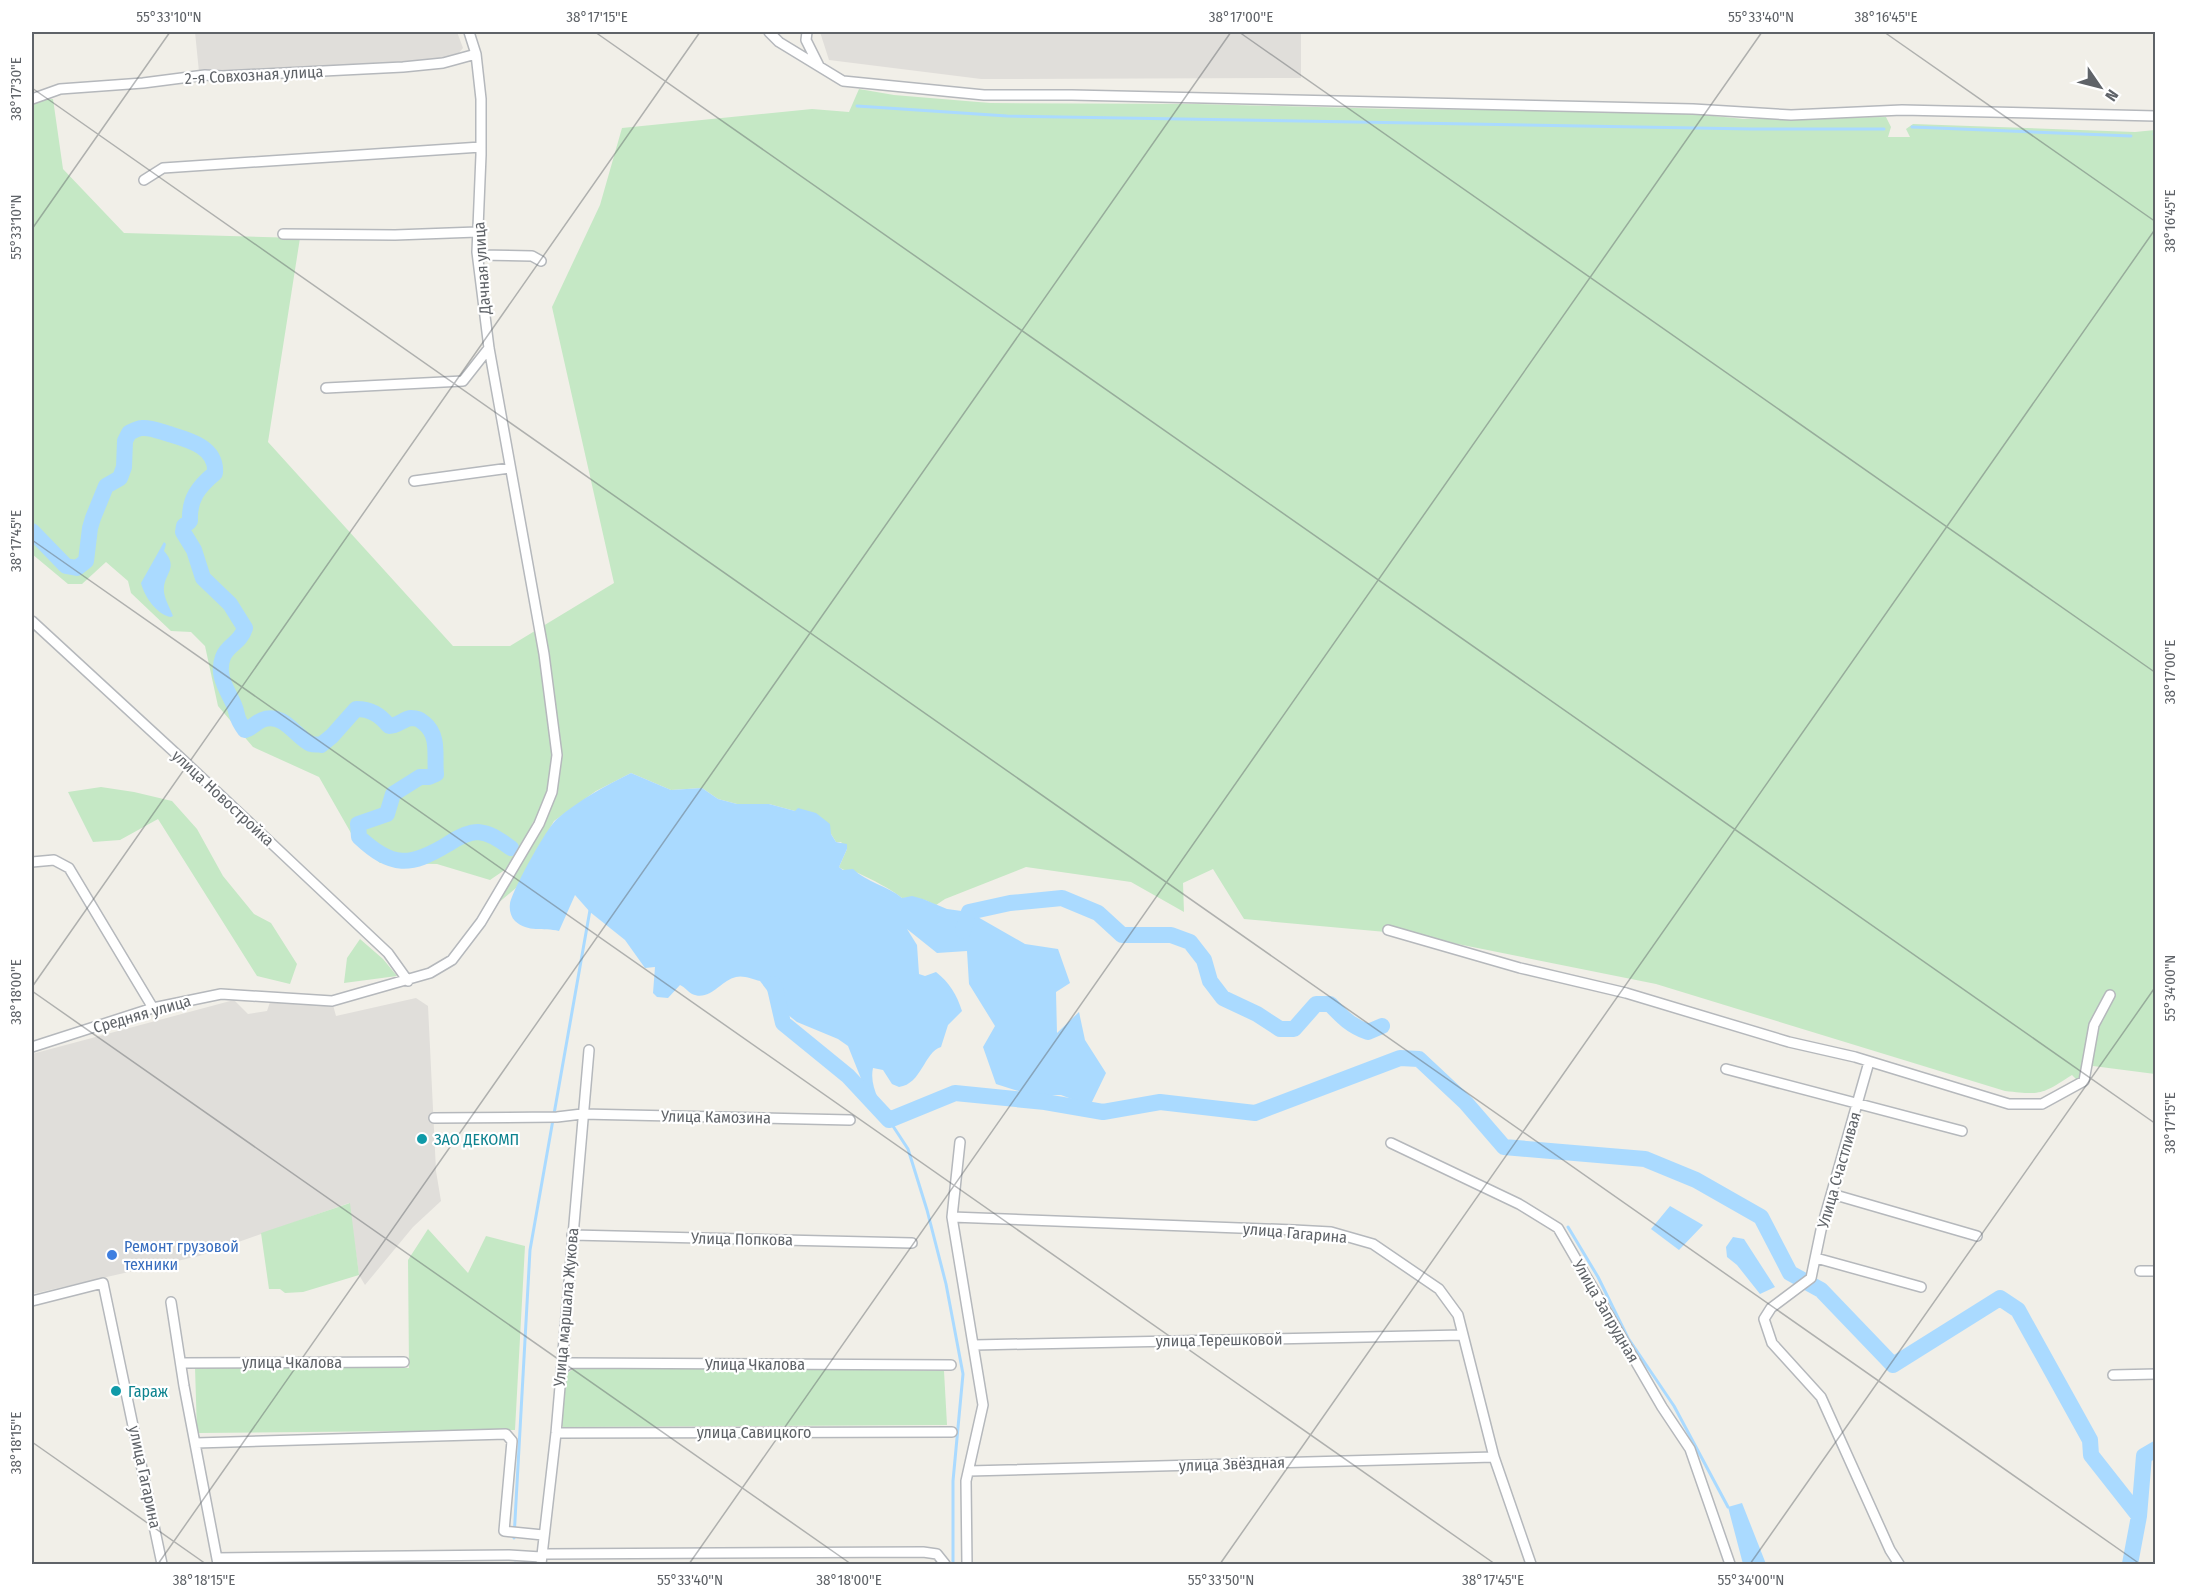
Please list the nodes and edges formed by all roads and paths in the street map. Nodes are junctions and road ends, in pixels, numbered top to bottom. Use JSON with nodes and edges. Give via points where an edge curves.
{"nodes":[{"id":1,"x":469,"y":32,"type":"edge"},
{"id":2,"x":769,"y":32,"type":"edge"},
{"id":3,"x":807,"y":32,"type":"edge"},
{"id":4,"x":476,"y":54,"type":"junction"},
{"id":5,"x":820,"y":68,"type":"junction"},
{"id":6,"x":32,"y":99,"type":"edge"},
{"id":7,"x":2156,"y":116,"type":"edge"},
{"id":8,"x":481,"y":147,"type":"junction"},
{"id":9,"x":144,"y":180,"type":"dead end"},
{"id":10,"x":477,"y":232,"type":"junction"},
{"id":11,"x":283,"y":234,"type":"dead end"},
{"id":12,"x":478,"y":255,"type":"junction"},
{"id":13,"x":541,"y":261,"type":"dead end"},
{"id":14,"x":489,"y":348,"type":"junction"},
{"id":15,"x":326,"y":388,"type":"dead end"},
{"id":16,"x":510,"y":468,"type":"junction"},
{"id":17,"x":414,"y":481,"type":"dead end"},
{"id":18,"x":32,"y":621,"type":"edge"},
{"id":19,"x":32,"y":862,"type":"edge"},
{"id":20,"x":1388,"y":930,"type":"dead end"},
{"id":21,"x":408,"y":981,"type":"junction"},
{"id":22,"x":2110,"y":995,"type":"dead end"},
{"id":23,"x":153,"y":1008,"type":"junction"},
{"id":24,"x":32,"y":1047,"type":"edge"},
{"id":25,"x":589,"y":1050,"type":"dead end"},
{"id":26,"x":1869,"y":1062,"type":"junction"},
{"id":27,"x":1726,"y":1069,"type":"dead end"},
{"id":28,"x":1858,"y":1103,"type":"junction"},
{"id":29,"x":582,"y":1114,"type":"junction"},
{"id":30,"x":434,"y":1118,"type":"dead end"},
{"id":31,"x":850,"y":1120,"type":"dead end"},
{"id":32,"x":1962,"y":1131,"type":"dead end"},
{"id":33,"x":960,"y":1142,"type":"dead end"},
{"id":34,"x":1391,"y":1143,"type":"dead end"},
{"id":35,"x":1832,"y":1194,"type":"junction"},
{"id":36,"x":952,"y":1217,"type":"junction"},
{"id":37,"x":572,"y":1235,"type":"junction"},
{"id":38,"x":1977,"y":1236,"type":"dead end"},
{"id":39,"x":912,"y":1244,"type":"dead end"},
{"id":40,"x":1816,"y":1258,"type":"junction"},
{"id":41,"x":2140,"y":1271,"type":"dead end"},
{"id":42,"x":2156,"y":1271,"type":"edge"},
{"id":43,"x":1921,"y":1287,"type":"dead end"},
{"id":44,"x":32,"y":1301,"type":"edge"},
{"id":45,"x":171,"y":1302,"type":"dead end"},
{"id":46,"x":1463,"y":1335,"type":"junction"},
{"id":47,"x":975,"y":1345,"type":"junction"},
{"id":48,"x":404,"y":1362,"type":"dead end"},
{"id":49,"x":181,"y":1363,"type":"junction"},
{"id":50,"x":951,"y":1365,"type":"dead end"},
{"id":51,"x":561,"y":1369,"type":"junction"},
{"id":52,"x":2156,"y":1374,"type":"edge"},
{"id":53,"x":2113,"y":1375,"type":"dead end"},
{"id":54,"x":952,"y":1432,"type":"dead end"},
{"id":55,"x":555,"y":1433,"type":"junction"},
{"id":56,"x":196,"y":1443,"type":"junction"},
{"id":57,"x":1494,"y":1457,"type":"junction"},
{"id":58,"x":969,"y":1471,"type":"junction"},
{"id":59,"x":543,"y":1535,"type":"junction"},
{"id":60,"x":542,"y":1558,"type":"edge"},
{"id":61,"x":218,"y":1561,"type":"edge"},
{"id":62,"x":162,"y":1564,"type":"edge"},
{"id":63,"x":945,"y":1564,"type":"edge"},
{"id":64,"x":967,"y":1564,"type":"edge"},
{"id":65,"x":1531,"y":1564,"type":"edge"},
{"id":66,"x":1730,"y":1564,"type":"edge"},
{"id":67,"x":1899,"y":1564,"type":"edge"}],
"edges":[{"from":1,"to":4,"type":"street","name":"Дачная улица"},
{"from":2,"to":5,"type":"street"},
{"from":3,"to":5,"type":"street","via":[[806,40]]},
{"from":4,"to":6,"type":"street","name":"2-я Совхозная улица","via":[[443,63],[403,67],[205,75],[60,89]]},
{"from":4,"to":8,"type":"street","name":"Дачная улица"},
{"from":5,"to":7,"type":"street","via":[[843,81],[984,95],[1693,109],[1791,115],[1902,110]]},
{"from":8,"to":9,"type":"street","via":[[163,168]]},
{"from":8,"to":10,"type":"street","name":"Дачная улица"},
{"from":10,"to":11,"type":"street"},
{"from":10,"to":12,"type":"street","name":"Дачная улица"},
{"from":12,"to":13,"type":"street","via":[[532,256]]},
{"from":12,"to":14,"type":"street","name":"Дачная улица"},
{"from":14,"to":15,"type":"street","via":[[463,381]]},
{"from":14,"to":16,"type":"street","name":"Дачная улица"},
{"from":16,"to":17,"type":"street"},
{"from":16,"to":21,"type":"street","name":"Дачная улица","via":[[544,654],[557,755],[552,792],[539,824],[480,922],[452,960]]},
{"from":18,"to":21,"type":"street","name":"улица Новостройка","via":[[380,945]]},
{"from":19,"to":23,"type":"street","via":[[54,860],[69,868]]},
{"from":20,"to":26,"type":"street"},
{"from":21,"to":23,"type":"street","name":"Средняя улица","via":[[332,1001],[221,994]]},
{"from":22,"to":26,"type":"street","via":[[2094,1025],[2084,1081],[2042,1104],[2009,1104]]},
{"from":23,"to":24,"type":"street","name":"Средняя улица"},
{"from":25,"to":29,"type":"street","name":"Улица маршала Жукова"},
{"from":26,"to":28,"type":"street","name":"Улица Счастливая"},
{"from":27,"to":28,"type":"street"},
{"from":28,"to":32,"type":"street"},
{"from":28,"to":35,"type":"street","name":"Улица Счастливая"},
{"from":29,"to":30,"type":"street","name":"Улица Камозина"},
{"from":29,"to":31,"type":"street","name":"Улица Камозина"},
{"from":29,"to":37,"type":"street","name":"Улица маршала Жукова"},
{"from":33,"to":36,"type":"street"},
{"from":34,"to":66,"type":"street","name":"Улица Запрудная","via":[[1519,1204],[1558,1228],[1690,1449]]},
{"from":35,"to":38,"type":"street"},
{"from":35,"to":40,"type":"street","name":"Улица Счастливая"},
{"from":36,"to":46,"type":"street","name":"улица Гагарина","via":[[1294,1230],[1354,1237],[1373,1244],[1439,1289],[1458,1315]]},
{"from":36,"to":47,"type":"street"},
{"from":37,"to":39,"type":"street","name":"Улица Попкова"},
{"from":37,"to":51,"type":"street","name":"Улица маршала Жукова"},
{"from":40,"to":43,"type":"street"},
{"from":40,"to":67,"type":"street","name":"Улица Счастливая","via":[[1811,1278],[1771,1308],[1764,1319],[1772,1343],[1821,1397]]},
{"from":41,"to":42,"type":"street"},
{"from":44,"to":62,"type":"street","name":"улица Гагарина","via":[[103,1283]]},
{"from":45,"to":49,"type":"street"},
{"from":46,"to":47,"type":"street","name":"улица Терешковой"},
{"from":46,"to":57,"type":"street","name":"улица Гагарина"},
{"from":47,"to":58,"type":"street","via":[[983,1405]]},
{"from":48,"to":49,"type":"street","name":"улица Чкалова"},
{"from":49,"to":56,"type":"street"},
{"from":50,"to":51,"type":"street","name":"Улица Чкалова","via":[[571,1363]]},
{"from":51,"to":55,"type":"street","name":"Улица маршала Жукова"},
{"from":52,"to":53,"type":"street"},
{"from":54,"to":55,"type":"street","name":"улица Савицкого"},
{"from":55,"to":59,"type":"street","name":"Улица маршала Жукова"},
{"from":56,"to":59,"type":"street","via":[[509,1438],[504,1531]]},
{"from":56,"to":61,"type":"street"},
{"from":57,"to":58,"type":"street","name":"улица Звёздная"},
{"from":57,"to":65,"type":"street","name":"улица Гагарина"},
{"from":58,"to":64,"type":"street"},
{"from":59,"to":60,"type":"street","name":"Улица маршала Жукова"},
{"from":60,"to":61,"type":"street","via":[[509,1555]]},
{"from":60,"to":63,"type":"street","via":[[923,1552],[938,1554]]}]}
